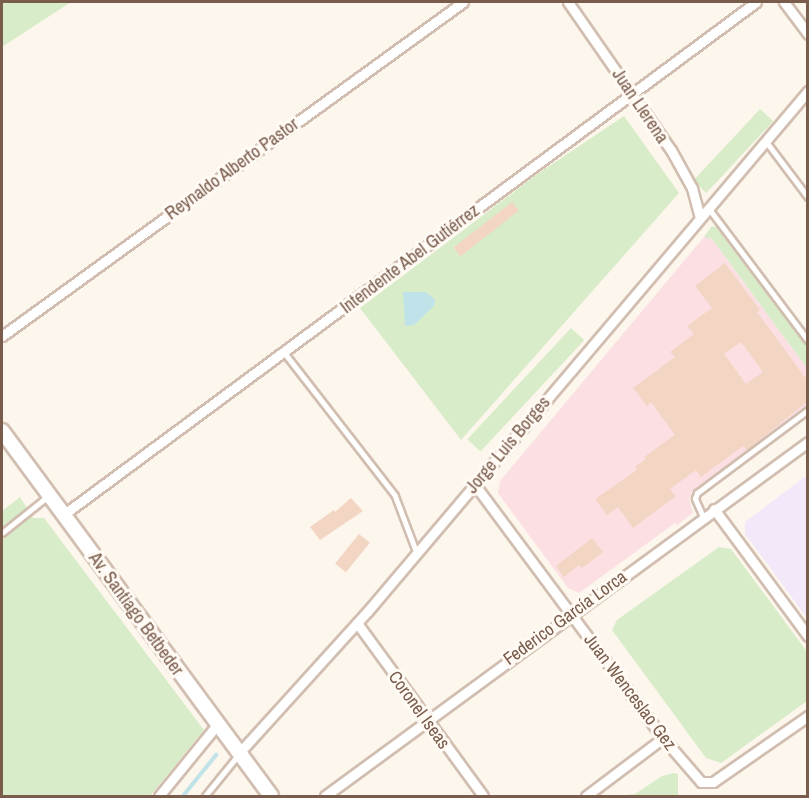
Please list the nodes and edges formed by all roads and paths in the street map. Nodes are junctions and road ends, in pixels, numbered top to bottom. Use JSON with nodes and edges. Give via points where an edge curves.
{"nodes":[{"id":1,"x":463,"y":2,"type":"edge"},
{"id":2,"x":568,"y":2,"type":"edge"},
{"id":3,"x":756,"y":2,"type":"edge"},
{"id":4,"x":783,"y":2,"type":"edge"},
{"id":5,"x":807,"y":34,"type":"edge"},
{"id":6,"x":807,"y":91,"type":"edge"},
{"id":7,"x":633,"y":94,"type":"junction"},
{"id":8,"x":766,"y":140,"type":"junction"},
{"id":9,"x":807,"y":197,"type":"edge"},
{"id":10,"x":708,"y":207,"type":"junction"},
{"id":11,"x":700,"y":217,"type":"junction"},
{"id":12,"x":2,"y":336,"type":"edge"},
{"id":13,"x":807,"y":338,"type":"edge"},
{"id":14,"x":284,"y":352,"type":"junction"},
{"id":15,"x":807,"y":410,"type":"edge"},
{"id":16,"x":2,"y":431,"type":"edge"},
{"id":17,"x":807,"y":442,"type":"edge"},
{"id":18,"x":475,"y":485,"type":"junction"},
{"id":19,"x":49,"y":496,"type":"junction"},
{"id":20,"x":714,"y":509,"type":"junction"},
{"id":21,"x":63,"y":515,"type":"junction"},
{"id":22,"x":703,"y":517,"type":"junction"},
{"id":23,"x":2,"y":533,"type":"edge"},
{"id":24,"x":417,"y":553,"type":"junction"},
{"id":25,"x":571,"y":614,"type":"junction"},
{"id":26,"x":357,"y":622,"type":"junction"},
{"id":27,"x":807,"y":636,"type":"edge"},
{"id":28,"x":807,"y":716,"type":"edge"},
{"id":29,"x":427,"y":721,"type":"junction"},
{"id":30,"x":217,"y":725,"type":"junction"},
{"id":31,"x":663,"y":738,"type":"junction"},
{"id":32,"x":239,"y":753,"type":"junction"},
{"id":33,"x":159,"y":796,"type":"edge"},
{"id":34,"x":205,"y":796,"type":"edge"},
{"id":35,"x":271,"y":796,"type":"edge"},
{"id":36,"x":325,"y":796,"type":"edge"},
{"id":37,"x":483,"y":796,"type":"edge"},
{"id":38,"x":586,"y":796,"type":"edge"}],
"edges":[{"from":1,"to":12,"type":"street","name":"Reynaldo Alberto Pastor"},
{"from":2,"to":7,"type":"street","name":"Juan Llerena"},
{"from":3,"to":7,"type":"street","name":"Intendente Abel Gutiérrez"},
{"from":4,"to":5,"type":"street"},
{"from":6,"to":8,"type":"street","name":"Jorge Luis Borges"},
{"from":7,"to":11,"type":"street","name":"Juan Llerena","via":[[692,188]]},
{"from":7,"to":14,"type":"street","name":"Intendente Abel Gutiérrez"},
{"from":8,"to":9,"type":"lane"},
{"from":8,"to":10,"type":"street","name":"Jorge Luis Borges"},
{"from":10,"to":11,"type":"street","name":"Jorge Luis Borges"},
{"from":10,"to":13,"type":"lane"},
{"from":11,"to":18,"type":"street","name":"Jorge Luis Borges"},
{"from":14,"to":21,"type":"street","name":"Intendente Abel Gutiérrez"},
{"from":14,"to":24,"type":"lane","via":[[394,495]]},
{"from":15,"to":22,"type":"lane","via":[[697,493],[695,499]]},
{"from":16,"to":19,"type":"main road","name":"Av. Santiago Betbeder"},
{"from":17,"to":20,"type":"street","name":"Federico García Lorca"},
{"from":18,"to":24,"type":"street","name":"Jorge Luis Borges"},
{"from":18,"to":25,"type":"street","name":"Juan Wenceslao Gez"},
{"from":19,"to":21,"type":"main road","name":"Av. Santiago Betbeder"},
{"from":19,"to":23,"type":"lane"},
{"from":20,"to":22,"type":"street","name":"Federico García Lorca"},
{"from":20,"to":27,"type":"street"},
{"from":21,"to":30,"type":"main road","name":"Av. Santiago Betbeder"},
{"from":22,"to":25,"type":"street","name":"Federico García Lorca"},
{"from":24,"to":26,"type":"street","name":"Jorge Luis Borges"},
{"from":25,"to":29,"type":"street","name":"Federico García Lorca"},
{"from":25,"to":31,"type":"street","name":"Juan Wenceslao Gez"},
{"from":26,"to":29,"type":"street","name":"Coronel Iseas"},
{"from":26,"to":32,"type":"street","name":"Jorge Luis Borges"},
{"from":28,"to":31,"type":"street","name":"Juan Wenceslao Gez","via":[[713,782],[701,782]]},
{"from":29,"to":36,"type":"street","name":"Federico García Lorca"},
{"from":29,"to":37,"type":"street","name":"Coronel Iseas"},
{"from":30,"to":32,"type":"main road","name":"Av. Santiago Betbeder"},
{"from":30,"to":33,"type":"street"},
{"from":31,"to":38,"type":"street"},
{"from":32,"to":34,"type":"lane","name":"Jorge Luis Borges"},
{"from":32,"to":35,"type":"main road","name":"Av. Santiago Betbeder"}]}
